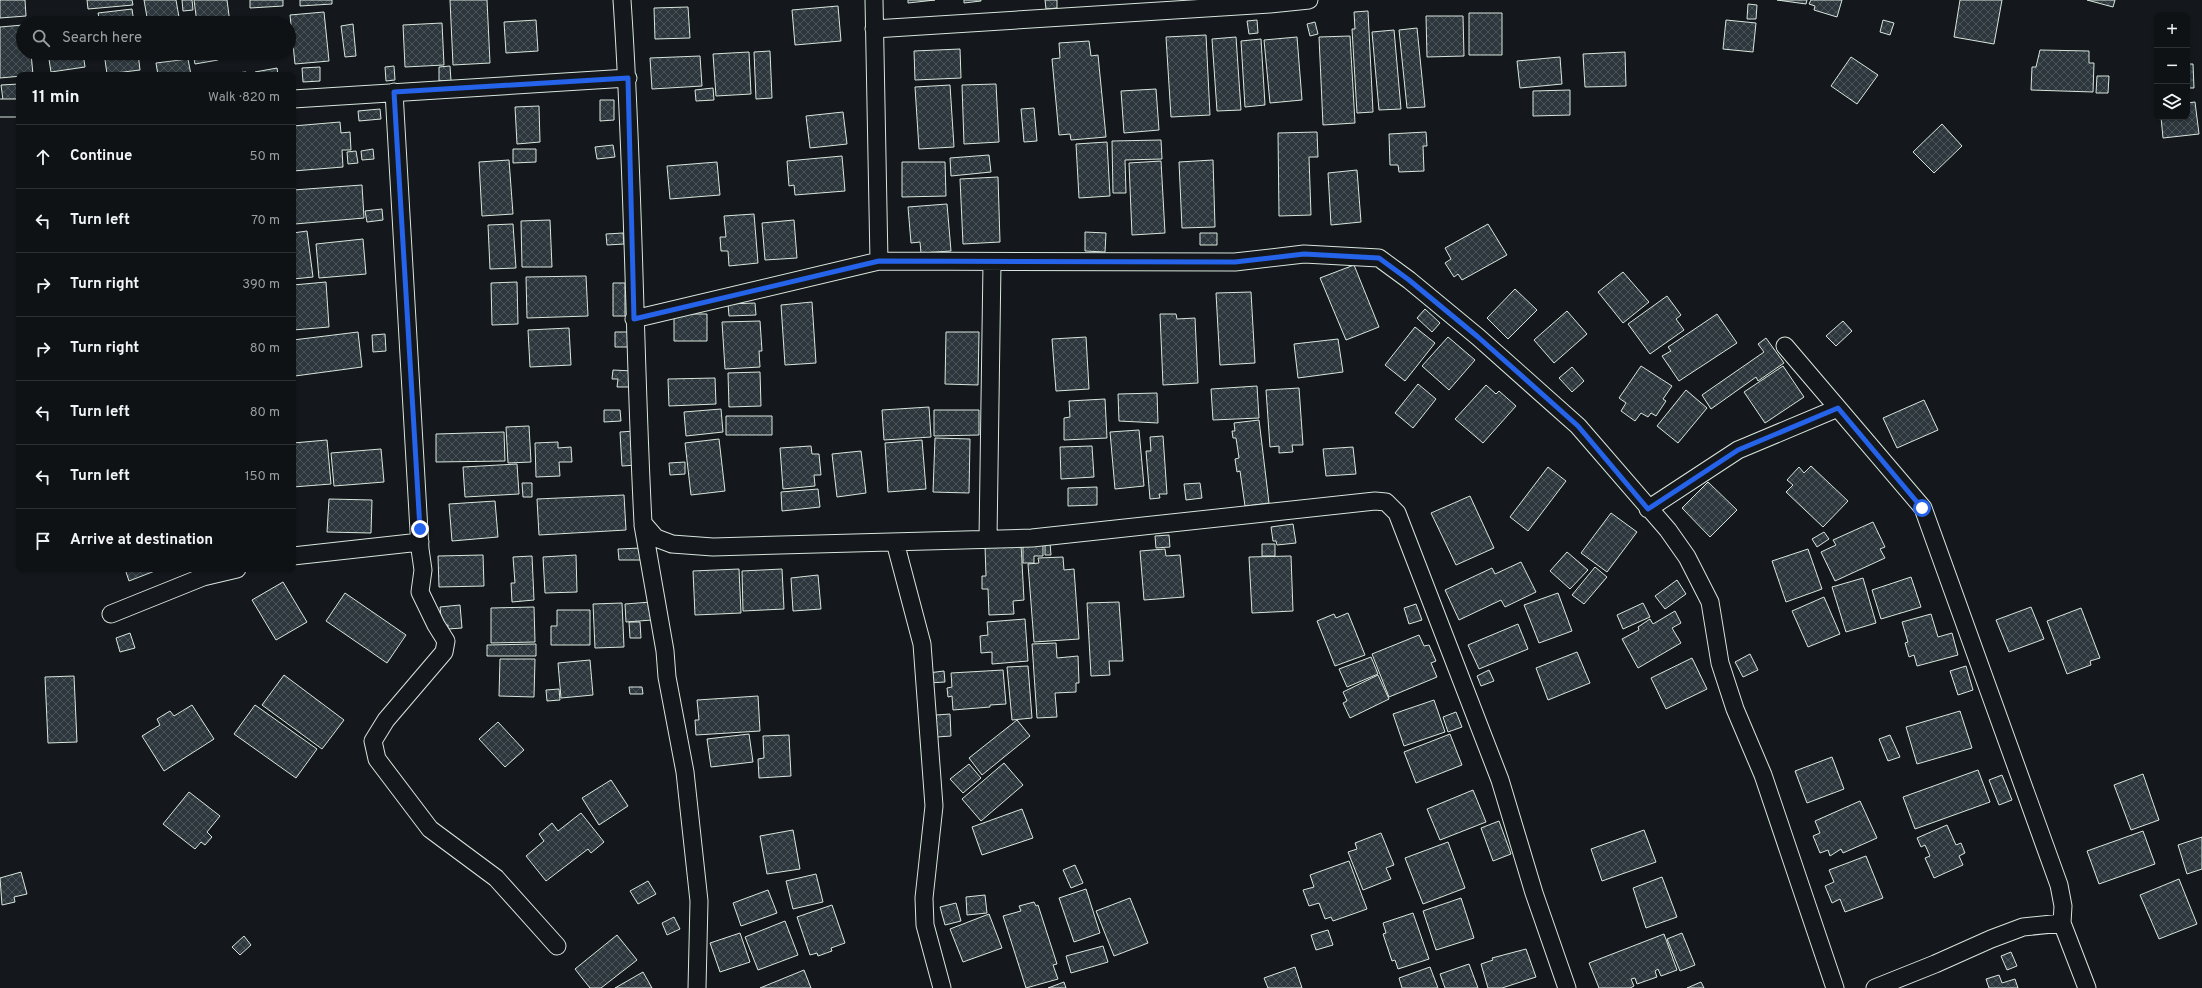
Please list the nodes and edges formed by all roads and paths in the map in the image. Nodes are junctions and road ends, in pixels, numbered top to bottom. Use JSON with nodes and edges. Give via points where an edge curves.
{"nodes":[{"id":1,"x":622,"y":0,"type":"edge"},
{"id":2,"x":874,"y":0,"type":"edge"},
{"id":3,"x":1309,"y":0,"type":"edge"},
{"id":4,"x":874,"y":29,"type":"junction"},
{"id":5,"x":628,"y":78,"type":"junction"},
{"id":6,"x":394,"y":92,"type":"junction"},
{"id":7,"x":296,"y":99,"type":"edge"},
{"id":8,"x":0,"y":108,"type":"edge"},
{"id":9,"x":16,"y":108,"type":"edge"},
{"id":10,"x":879,"y":261,"type":"junction"},
{"id":11,"x":992,"y":262,"type":"junction"},
{"id":12,"x":634,"y":319,"type":"junction"},
{"id":13,"x":1785,"y":346,"type":"dead end"},
{"id":14,"x":1838,"y":408,"type":"junction"},
{"id":15,"x":1648,"y":509,"type":"junction"},
{"id":16,"x":643,"y":523,"type":"junction"},
{"id":17,"x":988,"y":539,"type":"junction"},
{"id":18,"x":420,"y":542,"type":"junction"},
{"id":19,"x":895,"y":542,"type":"junction"},
{"id":20,"x":296,"y":556,"type":"edge"},
{"id":21,"x":202,"y":573,"type":"edge"},
{"id":22,"x":111,"y":614,"type":"dead end"},
{"id":23,"x":2062,"y":923,"type":"junction"},
{"id":24,"x":557,"y":946,"type":"dead end"},
{"id":25,"x":697,"y":988,"type":"edge"},
{"id":26,"x":942,"y":988,"type":"edge"},
{"id":27,"x":1567,"y":988,"type":"edge"},
{"id":28,"x":1835,"y":988,"type":"edge"},
{"id":29,"x":1875,"y":988,"type":"edge"},
{"id":30,"x":2087,"y":988,"type":"edge"}],
"edges":[{"from":1,"to":5,"type":"street"},
{"from":2,"to":4,"type":"street"},
{"from":3,"to":4,"type":"street"},
{"from":4,"to":10,"type":"street"},
{"from":5,"to":6,"type":"street"},
{"from":5,"to":12,"type":"street"},
{"from":6,"to":7,"type":"street"},
{"from":6,"to":18,"type":"street"},
{"from":8,"to":9,"type":"street"},
{"from":10,"to":11,"type":"street"},
{"from":10,"to":12,"type":"street"},
{"from":11,"to":15,"type":"street","via":[[1235,262],[1304,254],[1379,258],[1478,337],[1578,426]]},
{"from":11,"to":17,"type":"street"},
{"from":12,"to":16,"type":"street"},
{"from":13,"to":14,"type":"street"},
{"from":14,"to":15,"type":"street","via":[[1738,450]]},
{"from":14,"to":23,"type":"street","via":[[1922,508],[2059,885],[2063,906]]},
{"from":15,"to":28,"type":"street","via":[[1668,530],[1687,557],[1710,602],[1720,663],[1735,709],[1763,775]]},
{"from":16,"to":19,"type":"street","via":[[656,538],[672,544],[706,547]]},
{"from":16,"to":25,"type":"street","via":[[665,651],[667,677],[686,772],[700,901]]},
{"from":17,"to":19,"type":"street"},
{"from":17,"to":27,"type":"street","via":[[1032,538],[1375,501],[1386,502],[1397,512],[1500,780],[1534,893]]},
{"from":18,"to":20,"type":"street"},
{"from":18,"to":24,"type":"street","via":[[423,570],[420,592],[446,641],[444,652],[386,720],[373,741],[377,759],[430,829],[496,878]]},
{"from":19,"to":26,"type":"street","via":[[922,644],[934,806],[924,898],[925,925]]},
{"from":21,"to":22,"type":"street"},
{"from":23,"to":29,"type":"street","via":[[2023,927]]},
{"from":23,"to":30,"type":"street"}]}
